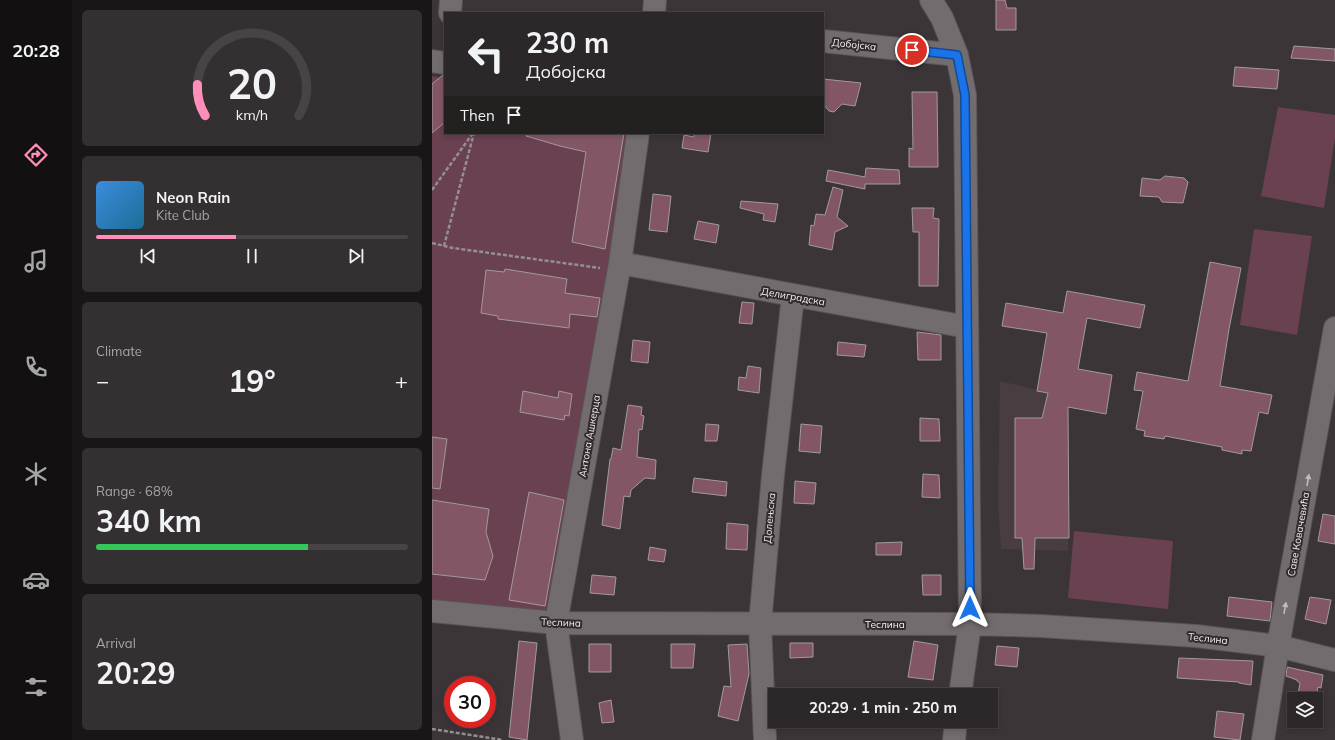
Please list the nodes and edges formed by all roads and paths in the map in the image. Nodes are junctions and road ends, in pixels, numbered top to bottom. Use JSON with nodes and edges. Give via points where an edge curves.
{"nodes":[{"id":1,"x":451,"y":0,"type":"edge"},
{"id":2,"x":655,"y":0,"type":"edge"},
{"id":3,"x":931,"y":0,"type":"edge"},
{"id":4,"x":450,"y":12,"type":"edge"},
{"id":5,"x":654,"y":12,"type":"edge"},
{"id":6,"x":824,"y":41,"type":"edge"},
{"id":7,"x":957,"y":55,"type":"junction"},
{"id":8,"x":472,"y":134,"type":"edge"},
{"id":9,"x":473,"y":134,"type":"edge"},
{"id":10,"x":638,"y":134,"type":"edge"},
{"id":11,"x":432,"y":190,"type":"edge"},
{"id":12,"x":432,"y":244,"type":"edge"},
{"id":13,"x":444,"y":246,"type":"junction"},
{"id":14,"x":619,"y":267,"type":"junction"},
{"id":15,"x":793,"y":296,"type":"junction"},
{"id":16,"x":967,"y":327,"type":"junction"},
{"id":17,"x":1335,"y":328,"type":"edge"},
{"id":18,"x":1332,"y":363,"type":"edge"},
{"id":19,"x":432,"y":611,"type":"edge"},
{"id":20,"x":556,"y":623,"type":"junction"},
{"id":21,"x":760,"y":624,"type":"junction"},
{"id":22,"x":970,"y":624,"type":"junction"},
{"id":23,"x":1278,"y":646,"type":"junction"},
{"id":24,"x":1335,"y":660,"type":"edge"},
{"id":25,"x":961,"y":688,"type":"edge"},
{"id":26,"x":955,"y":728,"type":"edge"},
{"id":27,"x":432,"y":729,"type":"edge"},
{"id":28,"x":503,"y":740,"type":"edge"},
{"id":29,"x":572,"y":740,"type":"edge"},
{"id":30,"x":765,"y":740,"type":"edge"},
{"id":31,"x":954,"y":740,"type":"edge"},
{"id":32,"x":1263,"y":740,"type":"edge"}],
"edges":[{"from":1,"to":4,"type":"street"},
{"from":2,"to":5,"type":"street"},
{"from":3,"to":7,"type":"street","via":[[942,18]]},
{"from":6,"to":7,"type":"street","name":"Добојска"},
{"from":7,"to":16,"type":"street","via":[[965,95]]},
{"from":8,"to":11,"type":"path"},
{"from":9,"to":13,"type":"path"},
{"from":10,"to":14,"type":"street","name":"Антона Ашкерца"},
{"from":12,"to":13,"type":"path"},
{"from":13,"to":14,"type":"path"},
{"from":14,"to":15,"type":"street","name":"Делиградска"},
{"from":14,"to":20,"type":"street","name":"Антона Ашкерца"},
{"from":15,"to":16,"type":"street","name":"Делиградска"},
{"from":15,"to":21,"type":"street","name":"Долењска"},
{"from":16,"to":22,"type":"street"},
{"from":17,"to":18,"type":"street","name":"Саве Ковачевића"},
{"from":23,"to":18,"type":"street","name":"Саве Ковачевића","one_way":true},
{"from":19,"to":20,"type":"street","name":"Теслина"},
{"from":20,"to":21,"type":"street","name":"Теслина"},
{"from":20,"to":29,"type":"street","name":"Антона Ашкерца"},
{"from":21,"to":22,"type":"street","name":"Теслина"},
{"from":21,"to":30,"type":"street","name":"Долењска"},
{"from":22,"to":23,"type":"street","name":"Теслина","via":[[1189,636]]},
{"from":22,"to":25,"type":"street"},
{"from":23,"to":24,"type":"street","name":"Теслина"},
{"from":23,"to":32,"type":"street","name":"Саве Ковачевића"},
{"from":26,"to":31,"type":"street"},
{"from":27,"to":28,"type":"path"}]}
